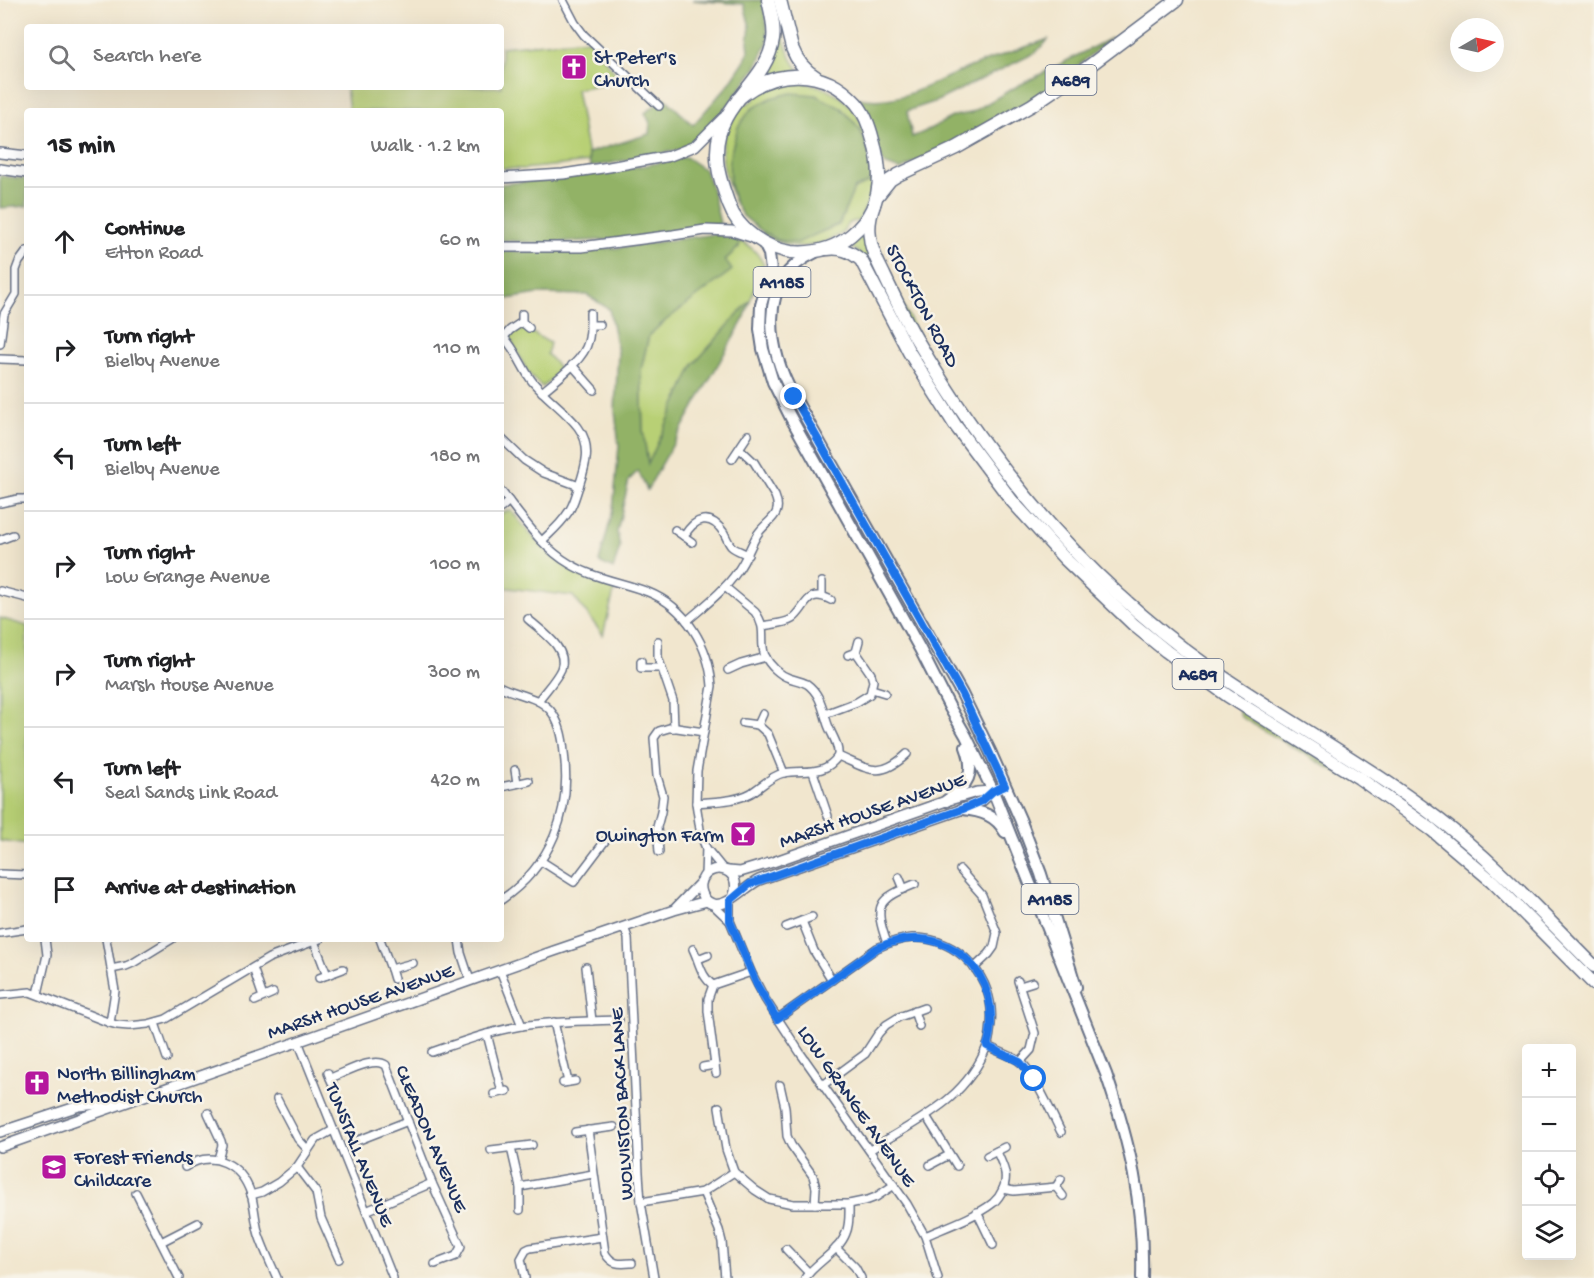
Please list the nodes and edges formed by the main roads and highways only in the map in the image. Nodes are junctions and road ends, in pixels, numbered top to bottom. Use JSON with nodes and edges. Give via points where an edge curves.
{"nodes":[{"id":1,"x":768,"y":0,"type":"edge"},
{"id":2,"x":780,"y":0,"type":"edge"},
{"id":3,"x":1178,"y":0,"type":"edge"},
{"id":4,"x":824,"y":82,"type":"junction"},
{"id":5,"x":738,"y":99,"type":"junction"},
{"id":6,"x":875,"y":202,"type":"junction"},
{"id":7,"x":761,"y":241,"type":"junction"},
{"id":8,"x":822,"y":250,"type":"junction"},
{"id":9,"x":956,"y":419,"type":"junction"},
{"id":10,"x":950,"y":708,"type":"junction"},
{"id":11,"x":946,"y":801,"type":"road end"},
{"id":12,"x":963,"y":809,"type":"road end"},
{"id":13,"x":1015,"y":847,"type":"junction"},
{"id":14,"x":1538,"y":918,"type":"junction"},
{"id":15,"x":1594,"y":966,"type":"edge"},
{"id":16,"x":1594,"y":984,"type":"edge"},
{"id":17,"x":1083,"y":1016,"type":"junction"},
{"id":18,"x":1142,"y":1278,"type":"edge"}],
"edges":[{"from":1,"to":5,"type":"highway","number":"A689","via":[[773,30],[771,49]]},
{"from":2,"to":4,"type":"highway","number":"A689","via":[[797,60]]},
{"from":3,"to":6,"type":"highway","number":"A689","via":[[1059,88],[990,129],[890,180]]},
{"from":4,"to":5,"type":"highway","number":"A689","via":[[807,77],[779,77],[753,87]]},
{"from":4,"to":6,"type":"highway","number":"A689","via":[[856,104],[871,130],[880,166]]},
{"from":5,"to":7,"type":"highway","number":"A689","via":[[719,133],[717,163],[732,213]]},
{"from":6,"to":8,"type":"highway","number":"A689","via":[[855,231]]},
{"from":6,"to":9,"type":"highway","name":"STOCKTON ROAD","number":"A689","via":[[869,231],[871,247]]},
{"from":7,"to":8,"type":"highway","number":"A689","via":[[789,251]]},
{"from":7,"to":10,"type":"main road","number":"A1185","via":[[769,254],[771,270],[760,305],[760,329],[773,382]]},
{"from":8,"to":9,"type":"highway","name":"STOCKTON ROAD","number":"A689","via":[[842,248],[861,260],[909,352]]},
{"from":8,"to":17,"type":"main road","number":"A1185","via":[[798,263],[778,289],[771,327],[777,357],[794,397],[962,694],[1005,786],[1041,874]]},
{"from":9,"to":14,"type":"highway","number":"A689","via":[[1012,501],[1134,625],[1228,696],[1391,800]]},
{"from":10,"to":11,"type":"main road","number":"A1185","via":[[969,756],[970,773],[960,792]]},
{"from":10,"to":13,"type":"main road","number":"A1185","via":[[993,791]]},
{"from":12,"to":13,"type":"main road","via":[[995,819]]},
{"from":13,"to":17,"type":"main road","number":"A1185"},
{"from":14,"to":15,"type":"highway","number":"A689"},
{"from":14,"to":16,"type":"highway","number":"A689"},
{"from":17,"to":18,"type":"main road","number":"A1185","via":[[1122,1119],[1131,1155],[1141,1226]]}]}
